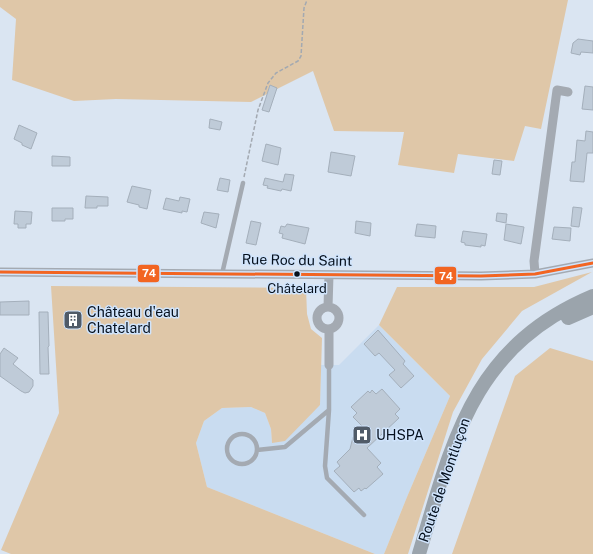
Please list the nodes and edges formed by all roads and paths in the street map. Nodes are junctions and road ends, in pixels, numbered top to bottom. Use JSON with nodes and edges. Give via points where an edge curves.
{"nodes":[{"id":1,"x":307,"y":0,"type":"edge"},
{"id":2,"x":568,"y":92,"type":"dead end"},
{"id":3,"x":243,"y":183,"type":"joint"},
{"id":4,"x":593,"y":263,"type":"edge"},
{"id":5,"x":0,"y":272,"type":"edge"},
{"id":6,"x":222,"y":274,"type":"junction"},
{"id":7,"x":535,"y":274,"type":"junction"},
{"id":8,"x":329,"y":275,"type":"junction"},
{"id":9,"x":593,"y":296,"type":"edge"},
{"id":10,"x":328,"y":307,"type":"junction"},
{"id":11,"x":593,"y":307,"type":"edge"},
{"id":12,"x":329,"y":330,"type":"junction"},
{"id":13,"x":329,"y":365,"type":"joint"},
{"id":14,"x":329,"y":410,"type":"junction"},
{"id":15,"x":257,"y":450,"type":"junction"},
{"id":16,"x":364,"y":515,"type":"dead end"},
{"id":17,"x":419,"y":554,"type":"edge"},
{"id":18,"x":426,"y":554,"type":"edge"}],
"edges":[{"from":1,"to":3,"type":"path","via":[[304,8],[302,56],[276,73],[268,82],[258,110]]},
{"from":2,"to":7,"type":"street","via":[[557,90],[534,261]]},
{"from":3,"to":6,"type":"lane"},
{"from":4,"to":7,"type":"street","name":"Rue Roc du Saint"},
{"from":5,"to":6,"type":"street","name":"Rue Roc du Saint"},
{"from":6,"to":8,"type":"street","name":"Rue Roc du Saint"},
{"from":7,"to":8,"type":"street","name":"Rue Roc du Saint"},
{"from":8,"to":10,"type":"street"},
{"from":9,"to":17,"type":"main road","name":"Route de Montluçon","via":[[559,312],[536,327],[502,359],[488,377],[466,413],[456,436]]},
{"from":10,"to":12,"type":"street","via":[[338,312],[339,320],[336,327]]},
{"from":10,"to":12,"type":"street","via":[[318,312],[316,319],[319,326]]},
{"from":11,"to":18,"type":"main road","name":"Route de Montluçon","via":[[542,334],[514,357],[494,381],[476,410],[461,443]]},
{"from":12,"to":13,"type":"street"},
{"from":13,"to":14,"type":"lane"},
{"from":14,"to":15,"type":"lane","via":[[285,447]]},
{"from":14,"to":16,"type":"lane","via":[[327,478]]},
{"from":15,"to":15,"type":"lane","via":[[253,458],[245,463],[232,459],[228,450],[233,437],[242,434],[251,437]]}]}
